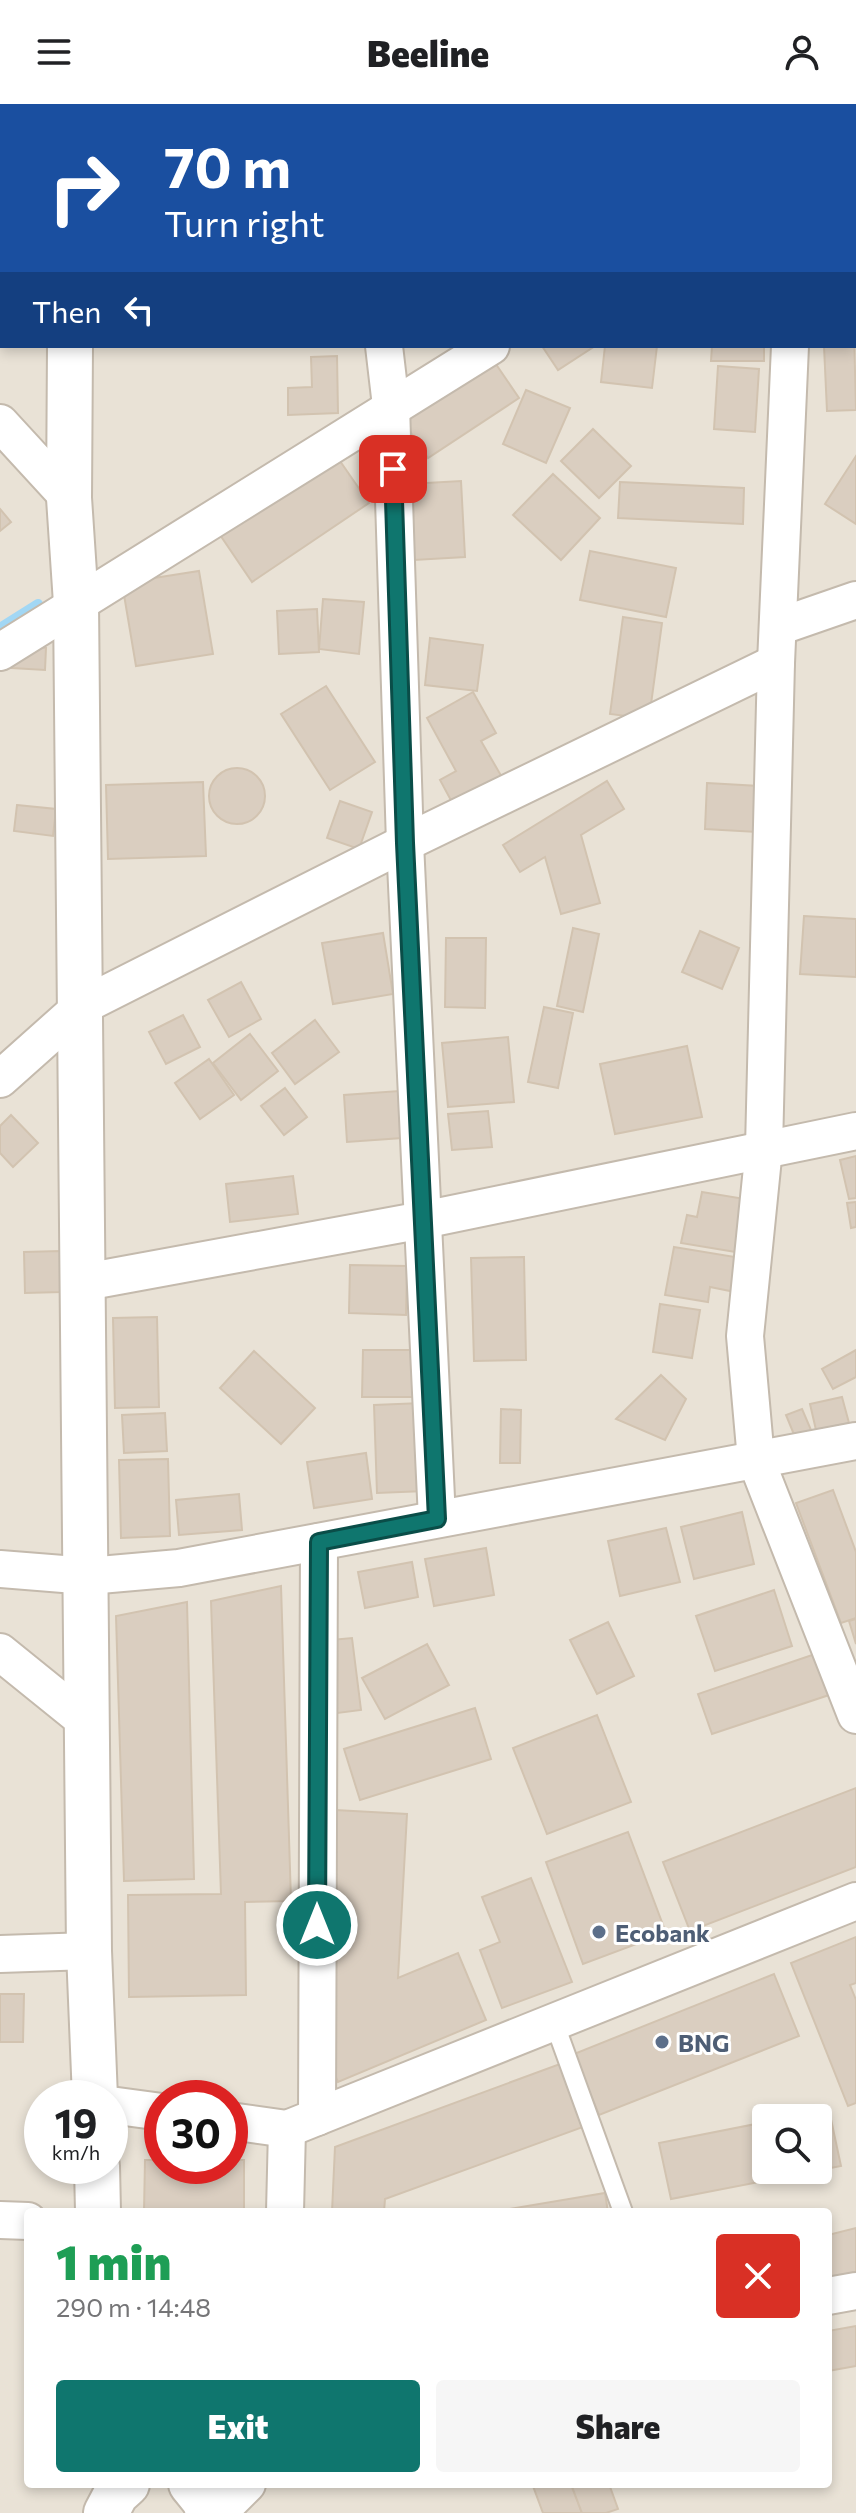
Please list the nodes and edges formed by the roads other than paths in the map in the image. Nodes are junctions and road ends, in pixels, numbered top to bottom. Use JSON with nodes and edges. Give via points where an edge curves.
{"nodes":[{"id":1,"x":70,"y":348,"type":"edge"},
{"id":2,"x":384,"y":348,"type":"edge"},
{"id":3,"x":488,"y":348,"type":"edge"},
{"id":4,"x":790,"y":348,"type":"edge"},
{"id":5,"x":391,"y":406,"type":"junction"},
{"id":6,"x":0,"y":423,"type":"edge"},
{"id":7,"x":69,"y":498,"type":"junction"},
{"id":8,"x":856,"y":600,"type":"edge"},
{"id":9,"x":76,"y":603,"type":"junction"},
{"id":10,"x":777,"y":645,"type":"junction"},
{"id":11,"x":0,"y":652,"type":"edge"},
{"id":12,"x":405,"y":843,"type":"junction"},
{"id":13,"x":82,"y":1006,"type":"junction"},
{"id":14,"x":0,"y":1079,"type":"edge"},
{"id":15,"x":856,"y":1131,"type":"edge"},
{"id":16,"x":764,"y":1148,"type":"junction"},
{"id":17,"x":423,"y":1220,"type":"junction"},
{"id":18,"x":85,"y":1282,"type":"junction"},
{"id":19,"x":856,"y":1441,"type":"edge"},
{"id":20,"x":756,"y":1460,"type":"junction"},
{"id":21,"x":437,"y":1519,"type":"junction"},
{"id":22,"x":319,"y":1542,"type":"junction"},
{"id":23,"x":0,"y":1569,"type":"edge"},
{"id":24,"x":88,"y":1576,"type":"junction"},
{"id":25,"x":0,"y":1652,"type":"edge"},
{"id":26,"x":856,"y":1715,"type":"edge"},
{"id":27,"x":89,"y":1724,"type":"junction"},
{"id":28,"x":856,"y":1901,"type":"edge"},
{"id":29,"x":89,"y":1951,"type":"junction"},
{"id":30,"x":0,"y":1954,"type":"edge"},
{"id":31,"x":554,"y":2022,"type":"junction"},
{"id":32,"x":94,"y":2080,"type":"edge"},
{"id":33,"x":248,"y":2122,"type":"edge"},
{"id":34,"x":302,"y":2123,"type":"junction"},
{"id":35,"x":97,"y":2184,"type":"edge"},
{"id":36,"x":98,"y":2208,"type":"edge"},
{"id":37,"x":286,"y":2208,"type":"edge"},
{"id":38,"x":622,"y":2208,"type":"edge"},
{"id":39,"x":0,"y":2220,"type":"edge"},
{"id":40,"x":24,"y":2221,"type":"edge"},
{"id":41,"x":856,"y":2291,"type":"edge"},
{"id":42,"x":832,"y":2295,"type":"edge"},
{"id":43,"x":194,"y":2488,"type":"edge"},
{"id":44,"x":243,"y":2488,"type":"edge"},
{"id":45,"x":209,"y":2513,"type":"edge"},
{"id":46,"x":218,"y":2513,"type":"edge"}],
"edges":[{"from":1,"to":7,"type":"street"},
{"from":2,"to":5,"type":"street"},
{"from":3,"to":5,"type":"street"},
{"from":4,"to":10,"type":"street"},
{"from":5,"to":9,"type":"street"},
{"from":5,"to":12,"type":"street"},
{"from":6,"to":7,"type":"street"},
{"from":7,"to":9,"type":"street"},
{"from":8,"to":10,"type":"street"},
{"from":9,"to":11,"type":"street"},
{"from":9,"to":13,"type":"street"},
{"from":10,"to":12,"type":"street"},
{"from":10,"to":16,"type":"street"},
{"from":12,"to":13,"type":"street"},
{"from":12,"to":17,"type":"street"},
{"from":13,"to":14,"type":"street"},
{"from":13,"to":18,"type":"street"},
{"from":15,"to":16,"type":"street"},
{"from":16,"to":17,"type":"street"},
{"from":16,"to":20,"type":"street","via":[[745,1336]]},
{"from":17,"to":18,"type":"street"},
{"from":17,"to":21,"type":"street"},
{"from":18,"to":24,"type":"street"},
{"from":19,"to":20,"type":"street"},
{"from":20,"to":21,"type":"street"},
{"from":20,"to":26,"type":"street"},
{"from":21,"to":22,"type":"street"},
{"from":22,"to":24,"type":"street","via":[[179,1568]]},
{"from":22,"to":34,"type":"street"},
{"from":23,"to":24,"type":"street"},
{"from":24,"to":27,"type":"street"},
{"from":25,"to":27,"type":"street"},
{"from":27,"to":29,"type":"street"},
{"from":28,"to":31,"type":"street"},
{"from":29,"to":30,"type":"street"},
{"from":29,"to":32,"type":"street"},
{"from":31,"to":34,"type":"street"},
{"from":31,"to":38,"type":"lane"},
{"from":33,"to":34,"type":"street"},
{"from":34,"to":37,"type":"street"},
{"from":35,"to":36,"type":"street"},
{"from":39,"to":40,"type":"street"},
{"from":41,"to":42,"type":"street"},
{"from":43,"to":45,"type":"street"},
{"from":44,"to":46,"type":"street"}]}
